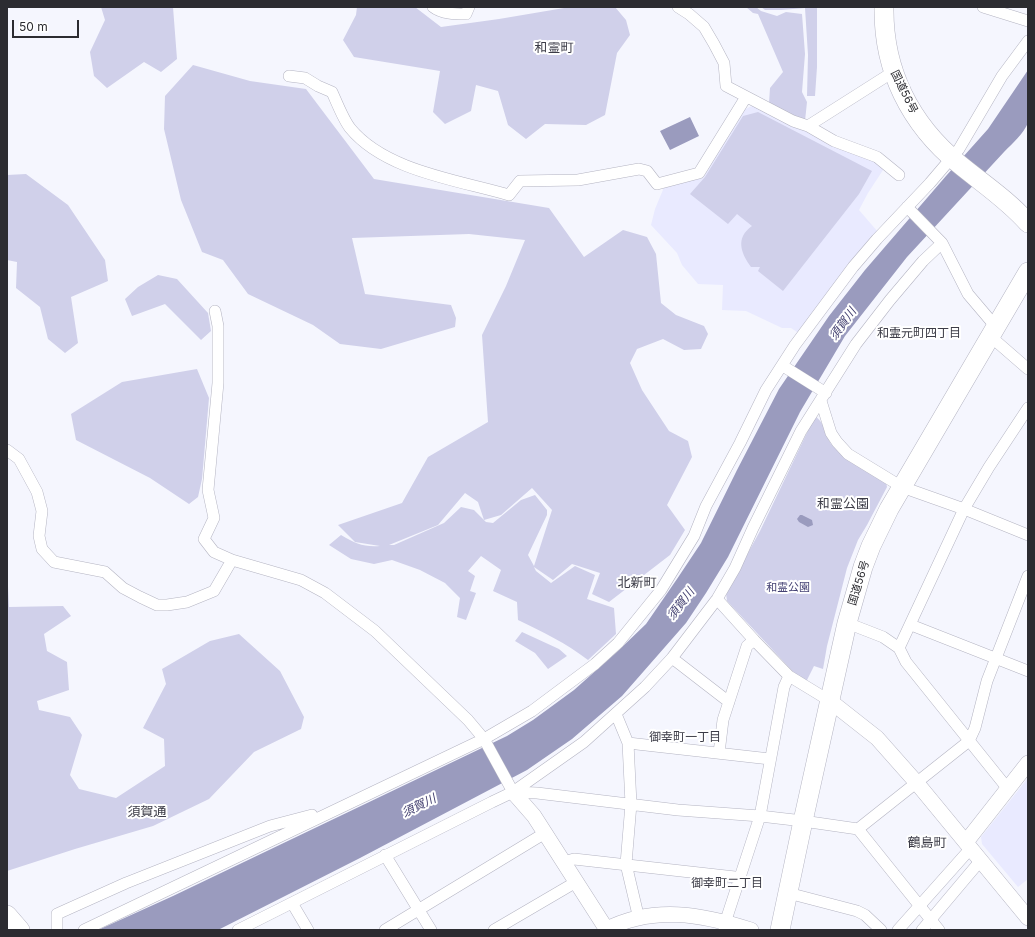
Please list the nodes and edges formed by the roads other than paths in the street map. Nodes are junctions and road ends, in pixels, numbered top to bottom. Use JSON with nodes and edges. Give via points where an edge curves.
{"nodes":[{"id":1,"x":433,"y":7,"type":"edge"},
{"id":2,"x":469,"y":7,"type":"edge"},
{"id":3,"x":678,"y":7,"type":"edge"},
{"id":4,"x":884,"y":7,"type":"edge"},
{"id":5,"x":983,"y":7,"type":"edge"},
{"id":6,"x":1028,"y":21,"type":"edge"},
{"id":7,"x":1028,"y":41,"type":"edge"},
{"id":8,"x":893,"y":72,"type":"junction"},
{"id":9,"x":290,"y":76,"type":"dead end"},
{"id":10,"x":746,"y":97,"type":"junction"},
{"id":11,"x":808,"y":126,"type":"junction"},
{"id":12,"x":955,"y":160,"type":"junction"},
{"id":13,"x":899,"y":175,"type":"dead end"},
{"id":14,"x":909,"y":208,"type":"junction"},
{"id":15,"x":1028,"y":223,"type":"edge"},
{"id":16,"x":939,"y":240,"type":"junction"},
{"id":17,"x":1028,"y":272,"type":"edge"},
{"id":18,"x":215,"y":311,"type":"dead end"},
{"id":19,"x":993,"y":331,"type":"junction"},
{"id":20,"x":786,"y":368,"type":"junction"},
{"id":21,"x":1028,"y":369,"type":"edge"},
{"id":22,"x":822,"y":394,"type":"junction"},
{"id":23,"x":1028,"y":408,"type":"edge"},
{"id":24,"x":7,"y":450,"type":"edge"},
{"id":25,"x":902,"y":487,"type":"junction"},
{"id":26,"x":964,"y":509,"type":"junction"},
{"id":27,"x":1028,"y":535,"type":"edge"},
{"id":28,"x":232,"y":560,"type":"junction"},
{"id":29,"x":1028,"y":576,"type":"edge"},
{"id":30,"x":717,"y":599,"type":"junction"},
{"id":31,"x":847,"y":623,"type":"junction"},
{"id":32,"x":911,"y":625,"type":"junction"},
{"id":33,"x":754,"y":640,"type":"junction"},
{"id":34,"x":899,"y":648,"type":"junction"},
{"id":35,"x":672,"y":658,"type":"junction"},
{"id":36,"x":996,"y":659,"type":"junction"},
{"id":37,"x":1028,"y":670,"type":"edge"},
{"id":38,"x":789,"y":676,"type":"junction"},
{"id":39,"x":729,"y":702,"type":"junction"},
{"id":40,"x":830,"y":702,"type":"junction"},
{"id":41,"x":616,"y":714,"type":"junction"},
{"id":42,"x":969,"y":741,"type":"junction"},
{"id":43,"x":485,"y":742,"type":"junction"},
{"id":44,"x":628,"y":743,"type":"junction"},
{"id":45,"x":719,"y":753,"type":"junction"},
{"id":46,"x":770,"y":759,"type":"junction"},
{"id":47,"x":1028,"y":763,"type":"edge"},
{"id":48,"x":916,"y":782,"type":"junction"},
{"id":49,"x":511,"y":789,"type":"junction"},
{"id":50,"x":1008,"y":789,"type":"junction"},
{"id":51,"x":631,"y":804,"type":"junction"},
{"id":52,"x":326,"y":814,"type":"junction"},
{"id":53,"x":760,"y":816,"type":"junction"},
{"id":54,"x":802,"y":821,"type":"junction"},
{"id":55,"x":858,"y":829,"type":"junction"},
{"id":56,"x":545,"y":833,"type":"junction"},
{"id":57,"x":968,"y":845,"type":"junction"},
{"id":58,"x":385,"y":855,"type":"junction"},
{"id":59,"x":981,"y":860,"type":"junction"},
{"id":60,"x":564,"y":862,"type":"junction"},
{"id":61,"x":626,"y":864,"type":"junction"},
{"id":62,"x":739,"y":879,"type":"junction"},
{"id":63,"x":576,"y":882,"type":"junction"},
{"id":64,"x":788,"y":893,"type":"junction"},
{"id":65,"x":292,"y":902,"type":"junction"},
{"id":66,"x":920,"y":905,"type":"junction"},
{"id":67,"x":419,"y":910,"type":"junction"},
{"id":68,"x":7,"y":915,"type":"edge"},
{"id":69,"x":1028,"y":918,"type":"edge"},
{"id":70,"x":639,"y":919,"type":"junction"},
{"id":71,"x":931,"y":920,"type":"junction"},
{"id":72,"x":725,"y":926,"type":"edge"},
{"id":73,"x":20,"y":930,"type":"edge"},
{"id":74,"x":57,"y":930,"type":"edge"},
{"id":75,"x":84,"y":930,"type":"edge"},
{"id":76,"x":238,"y":930,"type":"edge"},
{"id":77,"x":308,"y":930,"type":"edge"},
{"id":78,"x":385,"y":930,"type":"edge"},
{"id":79,"x":431,"y":930,"type":"edge"},
{"id":80,"x":494,"y":930,"type":"edge"},
{"id":81,"x":606,"y":930,"type":"edge"},
{"id":82,"x":750,"y":930,"type":"edge"},
{"id":83,"x":780,"y":930,"type":"edge"},
{"id":84,"x":881,"y":930,"type":"edge"},
{"id":85,"x":898,"y":930,"type":"edge"},
{"id":86,"x":922,"y":930,"type":"edge"},
{"id":87,"x":939,"y":930,"type":"edge"}],
"edges":[{"from":1,"to":2,"type":"street","via":[[449,14],[466,14]]},
{"from":3,"to":10,"type":"street","via":[[704,27],[724,63],[726,86]]},
{"from":4,"to":8,"type":"highway","name":"国道56号","via":[[884,29]]},
{"from":5,"to":6,"type":"street"},
{"from":7,"to":12,"type":"street","via":[[1002,76]]},
{"from":8,"to":11,"type":"street"},
{"from":8,"to":12,"type":"highway","name":"国道56号","via":[[904,98],[916,117]]},
{"from":9,"to":10,"type":"street","via":[[304,78],[332,92],[350,127],[370,146],[398,163],[425,173],[509,195],[520,181],[578,180],[639,169],[647,171],[657,184],[699,173]]},
{"from":10,"to":11,"type":"street"},
{"from":11,"to":13,"type":"street","via":[[834,140],[877,157]]},
{"from":12,"to":14,"type":"street","via":[[930,183]]},
{"from":12,"to":15,"type":"highway","name":"国道56号"},
{"from":14,"to":16,"type":"street"},
{"from":14,"to":20,"type":"street","via":[[853,267],[795,346]]},
{"from":16,"to":19,"type":"street","via":[[968,294]]},
{"from":16,"to":22,"type":"street","via":[[856,344]]},
{"from":17,"to":19,"type":"highway","name":"国道56号"},
{"from":18,"to":28,"type":"street","via":[[218,326],[218,383],[208,490],[214,518],[204,539],[214,552]]},
{"from":19,"to":21,"type":"street"},
{"from":19,"to":25,"type":"highway","name":"国道56号"},
{"from":20,"to":22,"type":"street"},
{"from":20,"to":43,"type":"street","via":[[766,390],[706,506],[694,536],[661,590],[618,643],[595,664]]},
{"from":22,"to":25,"type":"street","via":[[836,442],[848,454]]},
{"from":22,"to":30,"type":"street"},
{"from":23,"to":26,"type":"street"},
{"from":24,"to":28,"type":"street","via":[[19,459],[37,492],[42,511],[39,536],[42,549],[54,562],[105,572],[123,588],[157,605],[167,605],[187,602],[214,591]]},
{"from":25,"to":26,"type":"street"},
{"from":25,"to":31,"type":"highway","name":"国道56号","via":[[871,546]]},
{"from":26,"to":27,"type":"street"},
{"from":26,"to":32,"type":"street"},
{"from":28,"to":43,"type":"street","via":[[301,580],[325,593],[376,631],[468,720]]},
{"from":29,"to":36,"type":"street"},
{"from":30,"to":33,"type":"street"},
{"from":30,"to":35,"type":"street"},
{"from":31,"to":34,"type":"street","via":[[883,637]]},
{"from":31,"to":40,"type":"highway","name":"国道56号"},
{"from":32,"to":34,"type":"street"},
{"from":32,"to":36,"type":"street"},
{"from":33,"to":38,"type":"street"},
{"from":33,"to":39,"type":"street","via":[[747,646]]},
{"from":34,"to":42,"type":"street","via":[[906,662]]},
{"from":35,"to":39,"type":"street"},
{"from":35,"to":41,"type":"street"},
{"from":36,"to":37,"type":"street"},
{"from":36,"to":42,"type":"street"},
{"from":38,"to":40,"type":"street"},
{"from":38,"to":46,"type":"street","via":[[784,687]]},
{"from":39,"to":45,"type":"street","via":[[723,720]]},
{"from":40,"to":48,"type":"street","via":[[877,738]]},
{"from":40,"to":54,"type":"highway","name":"国道56号"},
{"from":41,"to":44,"type":"street"},
{"from":41,"to":49,"type":"street","via":[[584,742]]},
{"from":42,"to":48,"type":"street"},
{"from":42,"to":50,"type":"street"},
{"from":43,"to":49,"type":"street"},
{"from":43,"to":52,"type":"street"},
{"from":44,"to":45,"type":"street"},
{"from":44,"to":51,"type":"street"},
{"from":45,"to":46,"type":"street"},
{"from":46,"to":53,"type":"street"},
{"from":47,"to":50,"type":"street"},
{"from":48,"to":55,"type":"street"},
{"from":48,"to":57,"type":"street"},
{"from":49,"to":51,"type":"street"},
{"from":49,"to":56,"type":"street","via":[[528,807]]},
{"from":49,"to":58,"type":"street"},
{"from":50,"to":57,"type":"street"},
{"from":51,"to":53,"type":"street"},
{"from":51,"to":61,"type":"street"},
{"from":52,"to":74,"type":"street","via":[[315,814],[270,826],[126,883],[57,914]]},
{"from":52,"to":75,"type":"street"},
{"from":53,"to":54,"type":"street"},
{"from":53,"to":62,"type":"street"},
{"from":54,"to":55,"type":"street"},
{"from":54,"to":64,"type":"highway","name":"国道56号"},
{"from":55,"to":66,"type":"street"},
{"from":56,"to":60,"type":"street"},
{"from":56,"to":67,"type":"street"},
{"from":57,"to":59,"type":"street"},
{"from":57,"to":66,"type":"street"},
{"from":58,"to":65,"type":"street"},
{"from":58,"to":67,"type":"street"},
{"from":59,"to":69,"type":"street"},
{"from":59,"to":71,"type":"street"},
{"from":60,"to":61,"type":"street","via":[[574,859]]},
{"from":60,"to":63,"type":"street"},
{"from":61,"to":62,"type":"street"},
{"from":61,"to":70,"type":"street"},
{"from":62,"to":72,"type":"street"},
{"from":63,"to":80,"type":"street"},
{"from":63,"to":81,"type":"street"},
{"from":64,"to":83,"type":"highway","name":"国道56号"},
{"from":64,"to":84,"type":"street","via":[[857,911]]},
{"from":65,"to":76,"type":"street"},
{"from":65,"to":77,"type":"street"},
{"from":66,"to":71,"type":"street"},
{"from":66,"to":85,"type":"street"},
{"from":67,"to":78,"type":"street"},
{"from":67,"to":79,"type":"street"},
{"from":68,"to":73,"type":"highway"},
{"from":70,"to":72,"type":"street","via":[[671,914],[695,916]]},
{"from":70,"to":81,"type":"street"},
{"from":71,"to":86,"type":"street"},
{"from":71,"to":87,"type":"street"},
{"from":72,"to":82,"type":"street"}]}
